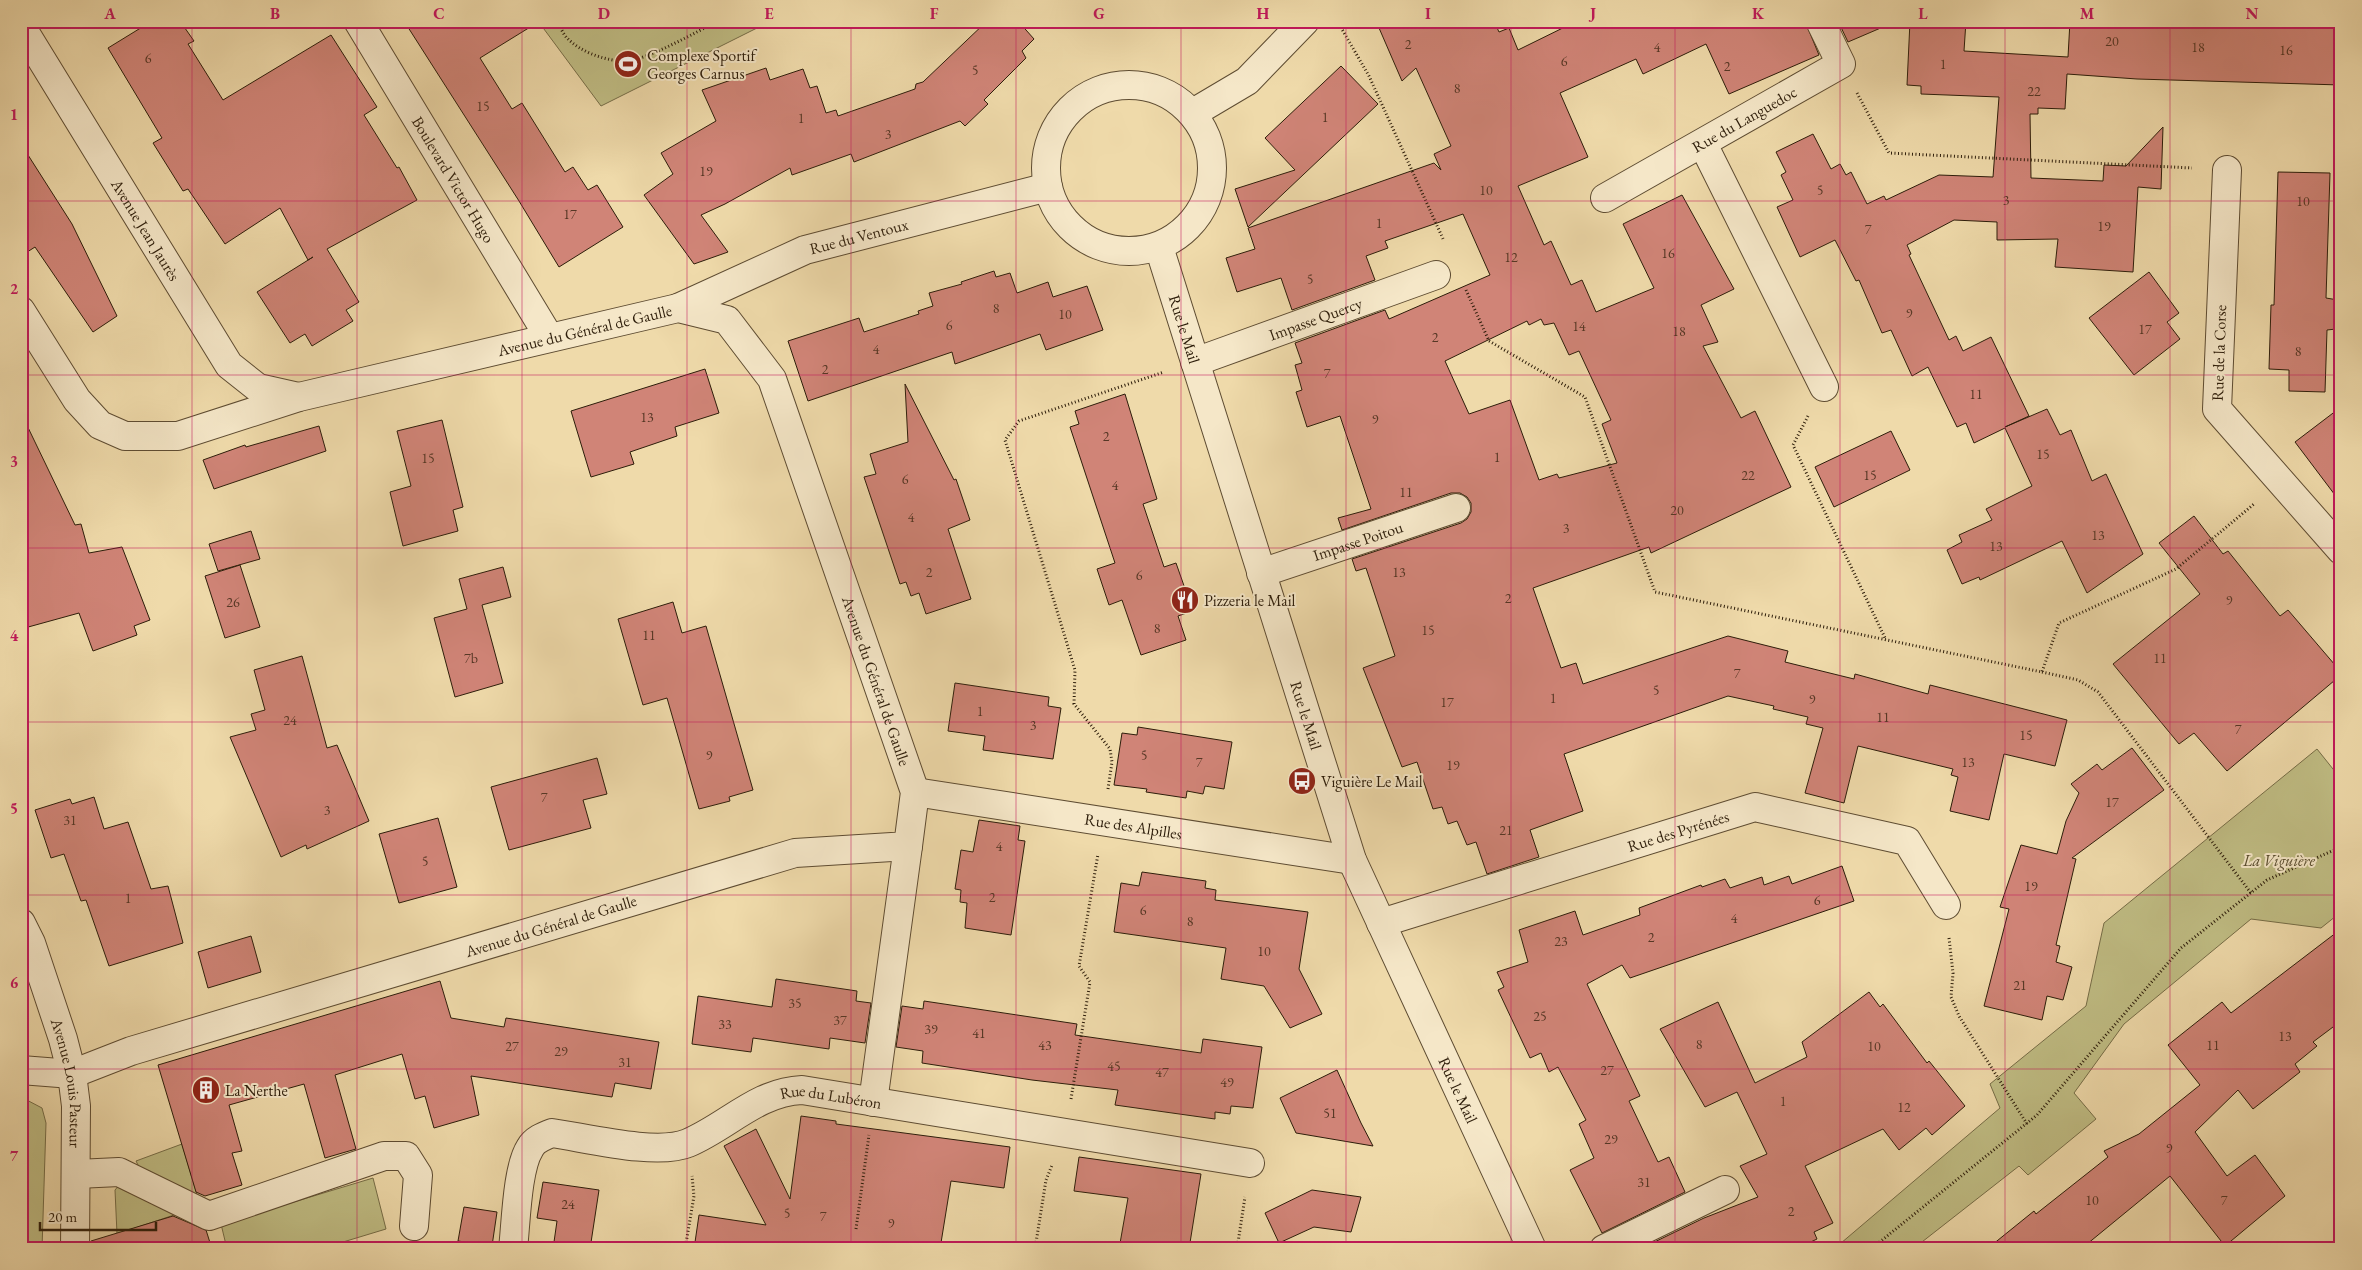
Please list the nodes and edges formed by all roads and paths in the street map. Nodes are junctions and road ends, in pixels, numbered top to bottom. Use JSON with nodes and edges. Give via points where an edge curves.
{"nodes":[{"id":1,"x":358,"y":21,"type":"edge"},
{"id":2,"x":558,"y":21,"type":"edge"},
{"id":3,"x":718,"y":21,"type":"edge"},
{"id":4,"x":1305,"y":21,"type":"edge"},
{"id":5,"x":1338,"y":21,"type":"edge"},
{"id":6,"x":1820,"y":21,"type":"edge"},
{"id":7,"x":21,"y":26,"type":"edge"},
{"id":8,"x":1841,"y":64,"type":"junction"},
{"id":9,"x":1193,"y":113,"type":"junction"},
{"id":10,"x":1703,"y":144,"type":"junction"},
{"id":11,"x":2227,"y":170,"type":"joint"},
{"id":12,"x":1048,"y":187,"type":"junction"},
{"id":13,"x":1605,"y":198,"type":"dead end"},
{"id":14,"x":1445,"y":244,"type":"dead end"},
{"id":15,"x":1159,"y":247,"type":"junction"},
{"id":16,"x":1436,"y":275,"type":"dead end"},
{"id":17,"x":1465,"y":288,"type":"dead end"},
{"id":18,"x":678,"y":308,"type":"junction"},
{"id":19,"x":21,"y":311,"type":"edge"},
{"id":20,"x":549,"y":337,"type":"junction"},
{"id":21,"x":1195,"y":362,"type":"junction"},
{"id":22,"x":1824,"y":387,"type":"joint"},
{"id":23,"x":300,"y":397,"type":"junction"},
{"id":24,"x":2281,"y":482,"type":"junction"},
{"id":25,"x":1456,"y":508,"type":"dead end"},
{"id":26,"x":2341,"y":550,"type":"edge"},
{"id":27,"x":1261,"y":573,"type":"junction"},
{"id":28,"x":1886,"y":640,"type":"junction"},
{"id":29,"x":2042,"y":672,"type":"junction"},
{"id":30,"x":915,"y":792,"type":"junction"},
{"id":31,"x":1103,"y":822,"type":"junction"},
{"id":32,"x":908,"y":846,"type":"junction"},
{"id":33,"x":2341,"y":847,"type":"edge"},
{"id":34,"x":1352,"y":860,"type":"junction"},
{"id":35,"x":2251,"y":893,"type":"junction"},
{"id":36,"x":1946,"y":905,"type":"joint"},
{"id":37,"x":21,"y":923,"type":"edge"},
{"id":38,"x":1381,"y":923,"type":"junction"},
{"id":39,"x":21,"y":1070,"type":"edge"},
{"id":40,"x":72,"y":1074,"type":"junction"},
{"id":41,"x":873,"y":1102,"type":"junction"},
{"id":42,"x":2027,"y":1124,"type":"junction"},
{"id":43,"x":1066,"y":1132,"type":"junction"},
{"id":44,"x":688,"y":1143,"type":"junction"},
{"id":45,"x":1250,"y":1163,"type":"joint"},
{"id":46,"x":77,"y":1174,"type":"junction"},
{"id":47,"x":1724,"y":1190,"type":"dead end"},
{"id":48,"x":414,"y":1226,"type":"dead end"},
{"id":49,"x":856,"y":1229,"type":"dead end"},
{"id":50,"x":75,"y":1249,"type":"edge"},
{"id":51,"x":513,"y":1249,"type":"edge"},
{"id":52,"x":685,"y":1249,"type":"edge"},
{"id":53,"x":1035,"y":1249,"type":"edge"},
{"id":54,"x":1237,"y":1249,"type":"edge"},
{"id":55,"x":1532,"y":1249,"type":"edge"},
{"id":56,"x":1604,"y":1249,"type":"edge"},
{"id":57,"x":1871,"y":1249,"type":"edge"}],
"edges":[{"from":1,"to":20,"type":"street","name":"Boulevard Victor Hugo"},
{"from":2,"to":3,"type":"path","via":[[566,38],[581,49],[626,61],[645,56]]},
{"from":4,"to":9,"type":"street","via":[[1247,82]]},
{"from":5,"to":14,"type":"path","via":[[1369,76]]},
{"from":6,"to":8,"type":"street"},
{"from":7,"to":23,"type":"street","name":"Avenue Jean Jaurès","via":[[229,365],[258,388]]},
{"from":8,"to":10,"type":"street","name":"Rue du Languedoc"},
{"from":8,"to":11,"type":"path","via":[[1889,153]]},
{"from":9,"to":12,"type":"street","via":[[1171,95],[1144,85],[1115,85],[1093,92],[1069,110],[1053,134],[1046,158]]},
{"from":9,"to":15,"type":"street","via":[[1208,138],[1212,154],[1212,183],[1202,210],[1184,232]]},
{"from":10,"to":13,"type":"street","name":"Rue du Languedoc"},
{"from":10,"to":22,"type":"street"},
{"from":11,"to":24,"type":"street","name":"Rue de la Corse","via":[[2217,409]]},
{"from":12,"to":15,"type":"street","via":[[1057,212],[1076,234],[1102,248],[1130,252]]},
{"from":12,"to":18,"type":"street","name":"Rue du Ventoux","via":[[805,250]]},
{"from":15,"to":21,"type":"street","name":"Rue le Mail"},
{"from":16,"to":21,"type":"street","name":"Impasse Quercy"},
{"from":17,"to":28,"type":"path","via":[[1489,341],[1585,397],[1655,592]]},
{"from":18,"to":20,"type":"street","name":"Avenue du Général de Gaulle"},
{"from":18,"to":30,"type":"street","name":"Avenue du Général de Gaulle","via":[[727,320],[772,378]]},
{"from":19,"to":23,"type":"street","name":"Avenue du Général de Gaulle","via":[[77,400],[100,425],[125,436],[178,436]]},
{"from":20,"to":23,"type":"street","name":"Avenue du Général de Gaulle"},
{"from":21,"to":27,"type":"street","name":"Rue le Mail"},
{"from":21,"to":31,"type":"path","via":[[1019,421],[1005,440],[1075,670],[1074,704],[1110,749],[1112,762]]},
{"from":22,"to":28,"type":"path","via":[[1793,445]]},
{"from":24,"to":26,"type":"street","name":"Rue de la Corse"},
{"from":24,"to":29,"type":"path","via":[[2176,569],[2059,623]]},
{"from":25,"to":27,"type":"street","name":"Impasse Poitou"},
{"from":27,"to":34,"type":"street","name":"Rue le Mail"},
{"from":28,"to":29,"type":"path"},
{"from":29,"to":35,"type":"path","via":[[2078,680],[2098,692]]},
{"from":30,"to":31,"type":"street","name":"Rue des Alpilles"},
{"from":30,"to":32,"type":"street","name":"Avenue du Général de Gaulle"},
{"from":31,"to":34,"type":"street","name":"Rue des Alpilles"},
{"from":31,"to":43,"type":"path","via":[[1079,966],[1090,982]]},
{"from":32,"to":40,"type":"street","name":"Avenue du Général de Gaulle","via":[[795,853],[131,1051]]},
{"from":32,"to":41,"type":"street"},
{"from":33,"to":35,"type":"path","via":[[2267,880]]},
{"from":34,"to":38,"type":"street","name":"Rue le Mail"},
{"from":35,"to":42,"type":"path","via":[[2181,948]]},
{"from":36,"to":38,"type":"street","name":"Rue des Pyrénées","via":[[1907,841],[1755,807]]},
{"from":36,"to":42,"type":"path","via":[[1953,973],[1951,997],[1959,1016]]},
{"from":37,"to":40,"type":"street","name":"Avenue Louis Pasteur","via":[[31,943]]},
{"from":38,"to":55,"type":"street","name":"Rue le Mail"},
{"from":39,"to":40,"type":"street"},
{"from":40,"to":46,"type":"street","name":"Avenue Louis Pasteur"},
{"from":41,"to":43,"type":"street","name":"Rue du Lubéron"},
{"from":41,"to":44,"type":"street","name":"Rue du Lubéron","via":[[802,1090],[784,1091]]},
{"from":41,"to":49,"type":"path"},
{"from":42,"to":57,"type":"path"},
{"from":43,"to":45,"type":"street","name":"Rue du Lubéron"},
{"from":43,"to":53,"type":"path","via":[[1046,1180]]},
{"from":44,"to":51,"type":"street","name":"Rue du Lubéron","via":[[667,1148],[552,1133],[541,1137],[530,1146],[524,1160]]},
{"from":44,"to":52,"type":"path","via":[[694,1196]]},
{"from":45,"to":54,"type":"path"},
{"from":46,"to":48,"type":"street","via":[[118,1172],[208,1216],[384,1156],[406,1156],[418,1175]]},
{"from":46,"to":50,"type":"street","name":"Avenue Louis Pasteur"},
{"from":47,"to":56,"type":"street"}]}
